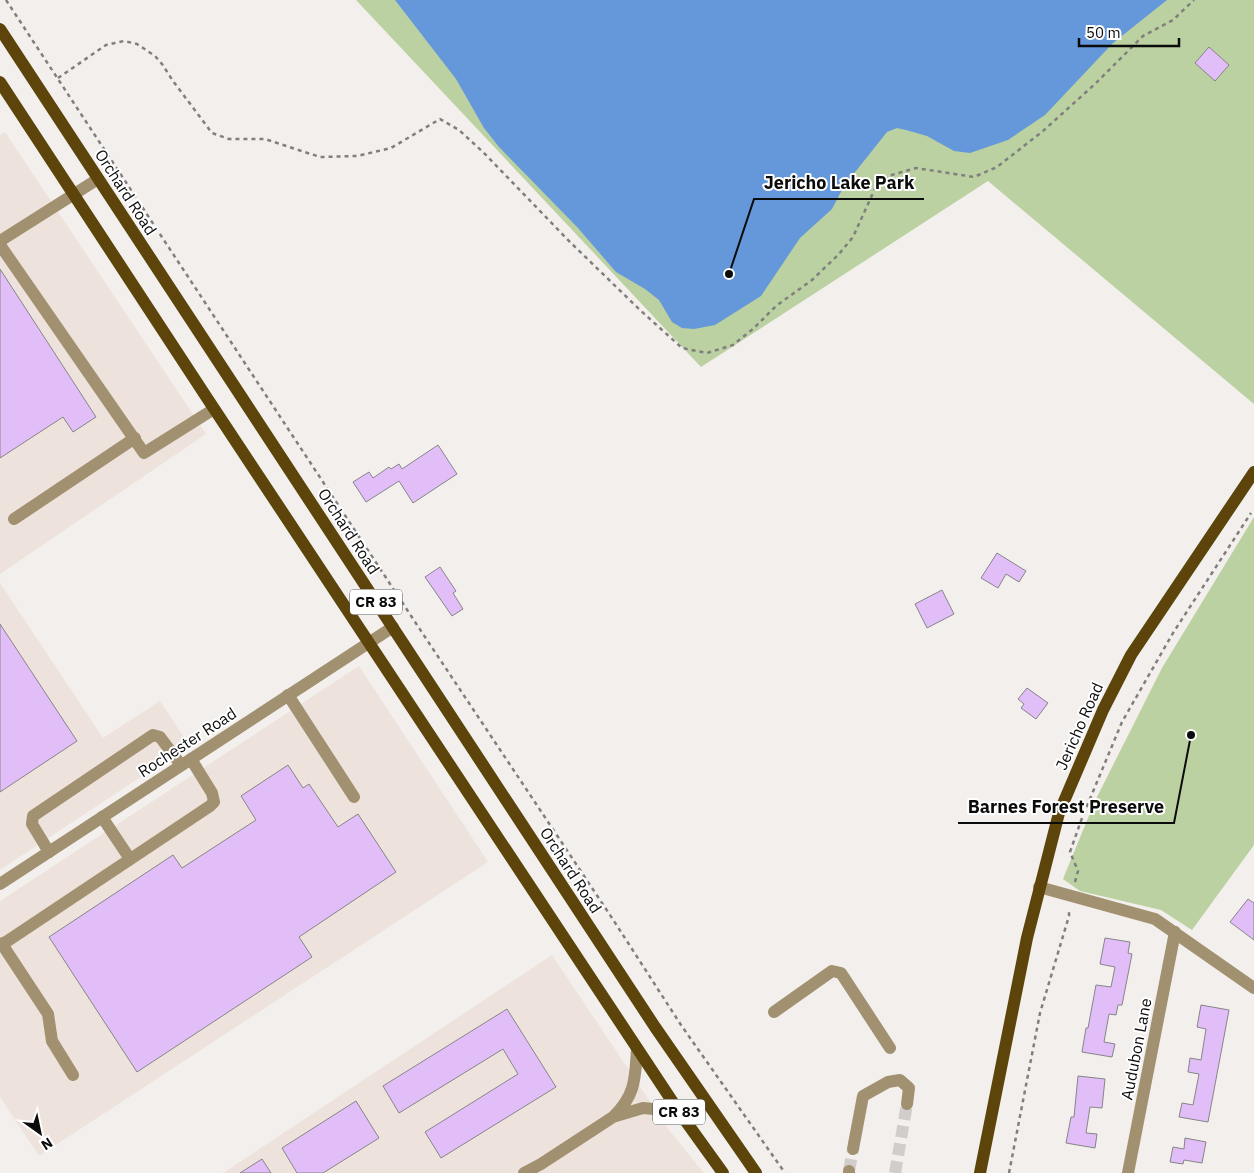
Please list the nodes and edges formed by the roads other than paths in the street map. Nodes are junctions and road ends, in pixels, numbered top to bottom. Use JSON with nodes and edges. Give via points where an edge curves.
{"nodes":[{"id":1,"x":0,"y":29,"type":"edge"},
{"id":2,"x":0,"y":82,"type":"edge"},
{"id":3,"x":98,"y":179,"type":"junction"},
{"id":4,"x":73,"y":194,"type":"junction"},
{"id":5,"x":0,"y":241,"type":"edge"},
{"id":6,"x":0,"y":245,"type":"edge"},
{"id":7,"x":214,"y":409,"type":"junction"},
{"id":8,"x":134,"y":438,"type":"junction"},
{"id":9,"x":1254,"y":472,"type":"edge"},
{"id":10,"x":14,"y":519,"type":"dead end"},
{"id":11,"x":393,"y":627,"type":"junction"},
{"id":12,"x":369,"y":642,"type":"junction"},
{"id":13,"x":288,"y":695,"type":"junction"},
{"id":14,"x":186,"y":762,"type":"junction"},
{"id":15,"x":354,"y":797,"type":"dead end"},
{"id":16,"x":102,"y":817,"type":"junction"},
{"id":17,"x":49,"y":852,"type":"junction"},
{"id":18,"x":130,"y":859,"type":"junction"},
{"id":19,"x":0,"y":884,"type":"edge"},
{"id":20,"x":1039,"y":887,"type":"junction"},
{"id":21,"x":1175,"y":932,"type":"junction"},
{"id":22,"x":1,"y":944,"type":"edge"},
{"id":23,"x":1254,"y":988,"type":"edge"},
{"id":24,"x":774,"y":1012,"type":"dead end"},
{"id":25,"x":890,"y":1048,"type":"dead end"},
{"id":26,"x":637,"y":1049,"type":"junction"},
{"id":27,"x":74,"y":1075,"type":"dead end"},
{"id":28,"x":907,"y":1104,"type":"tunnel mouth"},
{"id":29,"x":682,"y":1116,"type":"junction"},
{"id":30,"x":614,"y":1117,"type":"junction"},
{"id":31,"x":853,"y":1149,"type":"tunnel mouth"},
{"id":32,"x":524,"y":1173,"type":"edge"},
{"id":33,"x":723,"y":1173,"type":"edge"},
{"id":34,"x":756,"y":1173,"type":"edge"},
{"id":35,"x":980,"y":1173,"type":"edge"},
{"id":36,"x":1128,"y":1173,"type":"edge"}],
"edges":[{"from":1,"to":3,"type":"main road","name":"Orchard Road","number":"CR 83"},
{"from":2,"to":4,"type":"main road","number":"CR 83"},
{"from":3,"to":4,"type":"street"},
{"from":3,"to":11,"type":"main road","name":"Orchard Road","number":"CR 83"},
{"from":4,"to":5,"type":"street"},
{"from":4,"to":7,"type":"main road","number":"CR 83"},
{"from":6,"to":8,"type":"street"},
{"from":7,"to":8,"type":"street","via":[[144,453]]},
{"from":7,"to":12,"type":"main road","number":"CR 83"},
{"from":8,"to":10,"type":"street"},
{"from":9,"to":20,"type":"main road","name":"Jericho Road","via":[[1131,654],[1059,813]]},
{"from":11,"to":12,"type":"street","name":"Rochester Road"},
{"from":11,"to":34,"type":"main road","name":"Orchard Road","number":"CR 83","via":[[655,1027]]},
{"from":12,"to":13,"type":"street","name":"Rochester Road"},
{"from":12,"to":26,"type":"main road","number":"CR 83"},
{"from":13,"to":14,"type":"street","name":"Rochester Road"},
{"from":13,"to":15,"type":"street"},
{"from":14,"to":16,"type":"street","name":"Rochester Road"},
{"from":14,"to":17,"type":"street","via":[[160,737],[153,735],[32,816],[32,824]]},
{"from":14,"to":18,"type":"street","via":[[212,793],[214,802]]},
{"from":16,"to":17,"type":"street","name":"Rochester Road"},
{"from":16,"to":18,"type":"street"},
{"from":17,"to":19,"type":"street","name":"Rochester Road"},
{"from":18,"to":22,"type":"street"},
{"from":20,"to":21,"type":"street","via":[[1135,912],[1155,919]]},
{"from":20,"to":35,"type":"main road","name":"Jericho Road"},
{"from":21,"to":23,"type":"street"},
{"from":21,"to":36,"type":"street","name":"Audubon Lane"},
{"from":22,"to":27,"type":"street","via":[[48,1014],[52,1041]]},
{"from":24,"to":25,"type":"street","via":[[832,971],[842,973]]},
{"from":26,"to":29,"type":"main road","number":"CR 83"},
{"from":26,"to":30,"type":"street","via":[[631,1095]]},
{"from":28,"to":31,"type":"street","via":[[909,1088],[900,1080],[888,1082],[864,1096]]},
{"from":29,"to":30,"type":"street","via":[[643,1108]]},
{"from":29,"to":33,"type":"main road","number":"CR 83"},
{"from":30,"to":32,"type":"street"}]}
